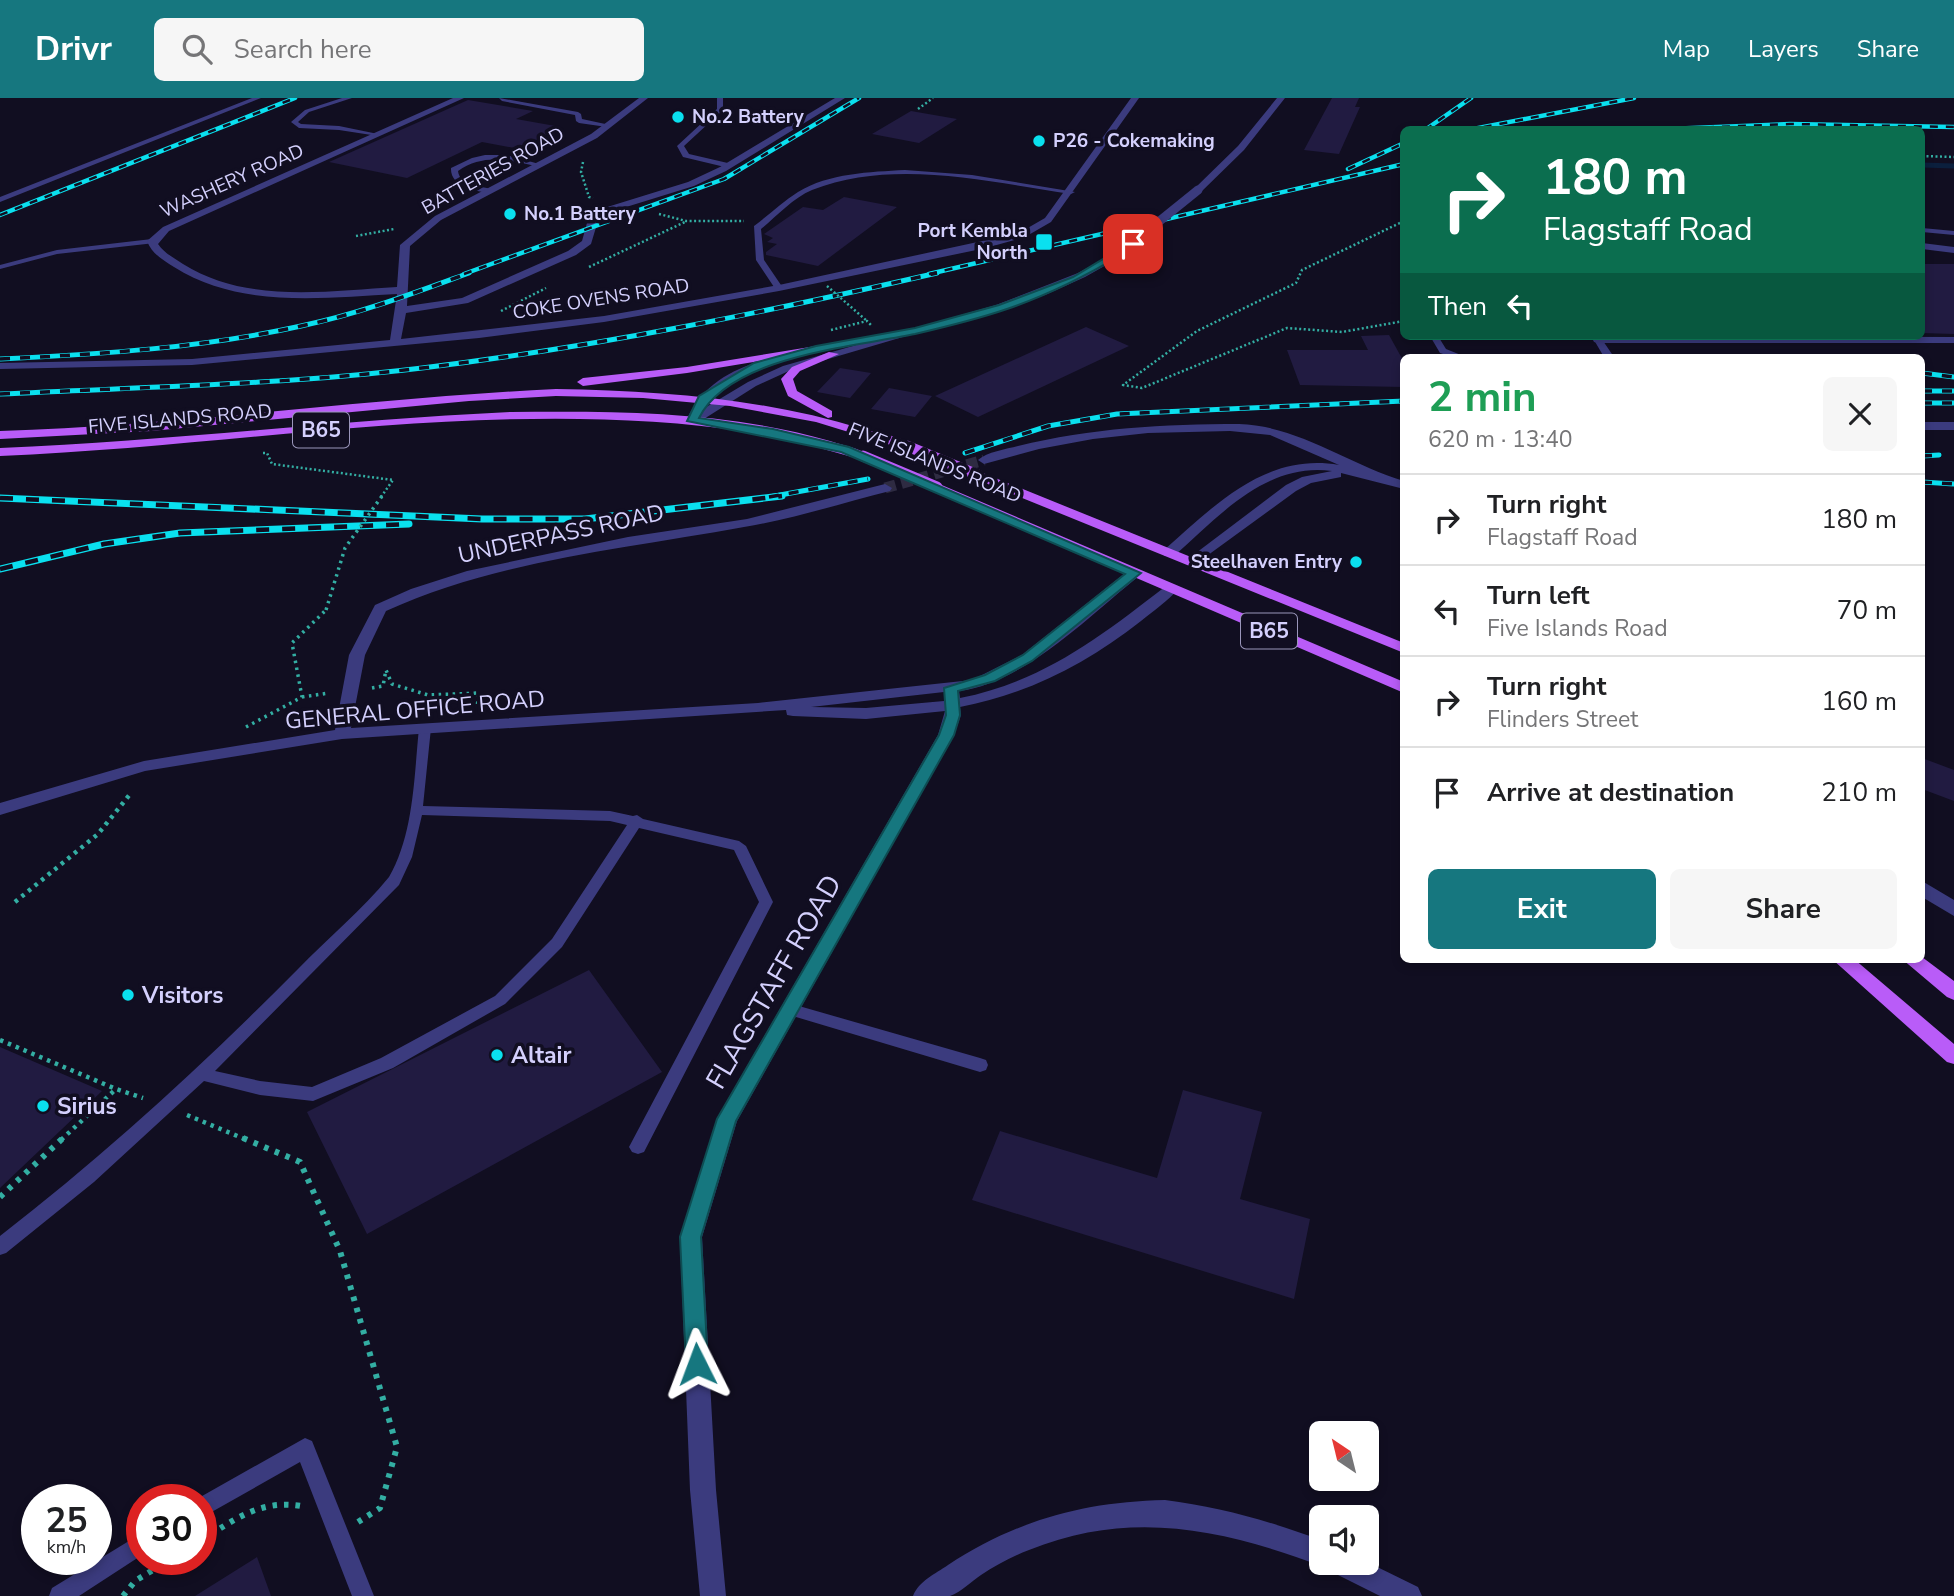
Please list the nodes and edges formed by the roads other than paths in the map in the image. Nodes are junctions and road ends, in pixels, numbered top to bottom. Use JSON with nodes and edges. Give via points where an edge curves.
{"nodes":[{"id":1,"x":258,"y":98,"type":"edge"},
{"id":2,"x":349,"y":98,"type":"edge"},
{"id":3,"x":460,"y":98,"type":"edge"},
{"id":4,"x":644,"y":98,"type":"edge"},
{"id":5,"x":720,"y":98,"type":"edge"},
{"id":6,"x":841,"y":98,"type":"edge"},
{"id":7,"x":1135,"y":98,"type":"edge"},
{"id":8,"x":1281,"y":98,"type":"edge"},
{"id":9,"x":502,"y":99,"type":"edge"},
{"id":10,"x":607,"y":125,"type":"junction"},
{"id":11,"x":376,"y":135,"type":"junction"},
{"id":12,"x":539,"y":165,"type":"junction"},
{"id":13,"x":729,"y":166,"type":"junction"},
{"id":14,"x":489,"y":191,"type":"junction"},
{"id":15,"x":1071,"y":192,"type":"junction"},
{"id":16,"x":0,"y":200,"type":"edge"},
{"id":17,"x":1925,"y":230,"type":"edge"},
{"id":18,"x":1954,"y":233,"type":"edge"},
{"id":19,"x":152,"y":240,"type":"junction"},
{"id":20,"x":1925,"y":246,"type":"edge"},
{"id":21,"x":1954,"y":250,"type":"edge"},
{"id":22,"x":0,"y":267,"type":"edge"},
{"id":23,"x":779,"y":288,"type":"junction"},
{"id":24,"x":403,"y":290,"type":"junction"},
{"id":25,"x":401,"y":310,"type":"junction"},
{"id":26,"x":916,"y":330,"type":"junction"},
{"id":27,"x":1436,"y":340,"type":"edge"},
{"id":28,"x":1925,"y":340,"type":"edge"},
{"id":29,"x":1954,"y":340,"type":"edge"},
{"id":30,"x":395,"y":342,"type":"junction"},
{"id":31,"x":816,"y":349,"type":"junction"},
{"id":32,"x":833,"y":354,"type":"junction"},
{"id":33,"x":1452,"y":354,"type":"edge"},
{"id":34,"x":0,"y":366,"type":"edge"},
{"id":35,"x":482,"y":394,"type":"junction"},
{"id":36,"x":703,"y":399,"type":"junction"},
{"id":37,"x":726,"y":401,"type":"junction"},
{"id":38,"x":692,"y":421,"type":"junction"},
{"id":39,"x":1925,"y":426,"type":"edge"},
{"id":40,"x":1954,"y":426,"type":"edge"},
{"id":41,"x":852,"y":427,"type":"junction"},
{"id":42,"x":0,"y":435,"type":"edge"},
{"id":43,"x":0,"y":452,"type":"edge"},
{"id":44,"x":984,"y":460,"type":"tunnel mouth"},
{"id":45,"x":1371,"y":474,"type":"junction"},
{"id":46,"x":1400,"y":484,"type":"edge"},
{"id":47,"x":886,"y":488,"type":"tunnel mouth"},
{"id":48,"x":1169,"y":553,"type":"junction"},
{"id":49,"x":1193,"y":562,"type":"junction"},
{"id":50,"x":1134,"y":573,"type":"junction"},
{"id":51,"x":1171,"y":589,"type":"junction"},
{"id":52,"x":1400,"y":647,"type":"edge"},
{"id":53,"x":1400,"y":686,"type":"edge"},
{"id":54,"x":952,"y":697,"type":"junction"},
{"id":55,"x":425,"y":728,"type":"junction"},
{"id":56,"x":342,"y":734,"type":"junction"},
{"id":57,"x":0,"y":808,"type":"edge"},
{"id":58,"x":416,"y":810,"type":"junction"},
{"id":59,"x":637,"y":820,"type":"junction"},
{"id":60,"x":1925,"y":890,"type":"edge"},
{"id":61,"x":1954,"y":909,"type":"edge"},
{"id":62,"x":1846,"y":963,"type":"edge"},
{"id":63,"x":1916,"y":963,"type":"edge"},
{"id":64,"x":1954,"y":992,"type":"edge"},
{"id":65,"x":792,"y":1010,"type":"junction"},
{"id":66,"x":1954,"y":1056,"type":"edge"},
{"id":67,"x":980,"y":1065,"type":"dead end"},
{"id":68,"x":201,"y":1074,"type":"junction"},
{"id":69,"x":638,"y":1147,"type":"dead end"},
{"id":70,"x":0,"y":1247,"type":"edge"},
{"id":71,"x":217,"y":1499,"type":"edge"},
{"id":72,"x":1309,"y":1548,"type":"edge"},
{"id":73,"x":126,"y":1553,"type":"edge"},
{"id":74,"x":1366,"y":1575,"type":"edge"},
{"id":75,"x":60,"y":1596,"type":"edge"},
{"id":76,"x":363,"y":1596,"type":"edge"},
{"id":77,"x":713,"y":1596,"type":"edge"},
{"id":78,"x":926,"y":1596,"type":"edge"},
{"id":79,"x":1409,"y":1596,"type":"edge"}],
"edges":[{"from":1,"to":16,"type":"lane"},
{"from":2,"to":11,"type":"lane","via":[[307,111],[294,122]]},
{"from":3,"to":11,"type":"street","name":"WASHERY ROAD"},
{"from":4,"to":10,"type":"street","name":"BATTERIES ROAD"},
{"from":5,"to":13,"type":"lane","via":[[720,110],[680,146],[687,155]]},
{"from":6,"to":13,"type":"street"},
{"from":7,"to":15,"type":"street","name":"COKE OVENS ROAD"},
{"from":8,"to":26,"type":"street","bridge":true,"via":[[1241,148],[1198,190],[1120,253],[1076,279],[1026,300]]},
{"from":9,"to":10,"type":"lane","via":[[578,114],[579,121]]},
{"from":10,"to":12,"type":"street","name":"BATTERIES ROAD"},
{"from":11,"to":19,"type":"street","name":"WASHERY ROAD","via":[[166,229]]},
{"from":12,"to":14,"type":"street","name":"BATTERIES ROAD"},
{"from":12,"to":14,"type":"lane","via":[[496,156],[471,160],[454,170],[460,183]]},
{"from":13,"to":25,"type":"street","via":[[691,184],[600,214],[592,223],[587,243],[572,253],[464,301]]},
{"from":14,"to":24,"type":"street","name":"BATTERIES ROAD","via":[[439,218],[405,245]]},
{"from":15,"to":23,"type":"street","name":"COKE OVENS ROAD","via":[[1048,220],[1022,234]]},
{"from":15,"to":23,"type":"lane","via":[[874,171],[807,190],[757,228],[760,260]]},
{"from":17,"to":18,"type":"lane"},
{"from":19,"to":22,"type":"lane","via":[[57,252]]},
{"from":19,"to":24,"type":"street","name":"WASHERY ROAD","via":[[154,248],[188,275],[219,286],[274,295]]},
{"from":20,"to":21,"type":"street"},
{"from":23,"to":30,"type":"street","name":"COKE OVENS ROAD","via":[[604,319]]},
{"from":24,"to":25,"type":"street","name":"BATTERIES ROAD"},
{"from":25,"to":30,"type":"street","name":"BATTERIES ROAD"},
{"from":26,"to":31,"type":"street"},
{"from":26,"to":32,"type":"street"},
{"from":27,"to":33,"type":"lane","via":[[1443,351]]},
{"from":28,"to":29,"type":"street"},
{"from":30,"to":34,"type":"street","name":"COKE OVENS ROAD","via":[[192,362]]},
{"from":31,"to":35,"type":"main road","via":[[687,370]]},
{"from":31,"to":36,"type":"street","via":[[749,369]]},
{"from":32,"to":37,"type":"street","via":[[775,373]]},
{"from":32,"to":41,"type":"main road","via":[[796,369],[787,386],[801,400]]},
{"from":35,"to":36,"type":"main road","name":"FIVE ISLANDS ROAD","number":"B65","via":[[560,391]]},
{"from":35,"to":42,"type":"main road","name":"FIVE ISLANDS ROAD","number":"B65","via":[[199,423]]},
{"from":36,"to":37,"type":"main road","name":"FIVE ISLANDS ROAD","number":"B65"},
{"from":36,"to":38,"type":"street"},
{"from":37,"to":38,"type":"street"},
{"from":37,"to":41,"type":"main road","name":"FIVE ISLANDS ROAD","number":"B65"},
{"from":38,"to":43,"type":"main road","name":"FIVE ISLANDS ROAD","number":"B65","via":[[604,413],[525,413],[146,446]]},
{"from":38,"to":50,"type":"main road","name":"FIVE ISLANDS ROAD","number":"B65","bridge":true,"via":[[773,432],[863,456]]},
{"from":39,"to":40,"type":"street"},
{"from":41,"to":48,"type":"main road","name":"FIVE ISLANDS ROAD","number":"B65","bridge":true},
{"from":44,"to":45,"type":"street","via":[[1040,443],[1090,435],[1241,428],[1277,433]]},
{"from":45,"to":46,"type":"street"},
{"from":45,"to":48,"type":"street","via":[[1320,466],[1271,473],[1240,491]]},
{"from":45,"to":49,"type":"street","via":[[1339,473],[1298,484]]},
{"from":47,"to":56,"type":"street","name":"UNDERPASS ROAD","via":[[747,523],[628,541],[467,575],[415,592],[380,608],[357,655]]},
{"from":48,"to":49,"type":"main road","name":"FIVE ISLANDS ROAD","number":"B65"},
{"from":49,"to":52,"type":"main road","name":"FIVE ISLANDS ROAD","number":"B65"},
{"from":50,"to":51,"type":"main road","name":"FIVE ISLANDS ROAD","number":"B65"},
{"from":50,"to":54,"type":"street","via":[[1027,658]]},
{"from":51,"to":53,"type":"main road","name":"FIVE ISLANDS ROAD","number":"B65"},
{"from":51,"to":54,"type":"street","via":[[1099,645],[1050,674],[1000,695]]},
{"from":54,"to":55,"type":"street","name":"GENERAL OFFICE ROAD","via":[[826,712],[758,708]]},
{"from":54,"to":65,"type":"street","name":"FLAGSTAFF ROAD","via":[[952,721],[946,735]]},
{"from":55,"to":56,"type":"street","name":"GENERAL OFFICE ROAD"},
{"from":55,"to":58,"type":"lane"},
{"from":56,"to":57,"type":"street","name":"GENERAL OFFICE ROAD","via":[[144,766]]},
{"from":58,"to":59,"type":"lane"},
{"from":58,"to":68,"type":"lane","via":[[398,876]]},
{"from":59,"to":68,"type":"lane","via":[[557,943],[500,1000],[387,1063],[313,1094]]},
{"from":59,"to":69,"type":"lane","via":[[739,846],[766,902]]},
{"from":60,"to":61,"type":"street"},
{"from":62,"to":66,"type":"main road"},
{"from":63,"to":64,"type":"main road"},
{"from":65,"to":67,"type":"lane"},
{"from":65,"to":77,"type":"street","name":"FLAGSTAFF ROAD","via":[[727,1119],[691,1237]]},
{"from":68,"to":70,"type":"lane","via":[[76,1190]]},
{"from":71,"to":76,"type":"lane","via":[[305,1448]]},
{"from":72,"to":78,"type":"street","via":[[1219,1521],[1138,1511],[1104,1514],[1034,1532],[981,1558]]},
{"from":73,"to":75,"type":"lane"},
{"from":74,"to":79,"type":"street"}]}
